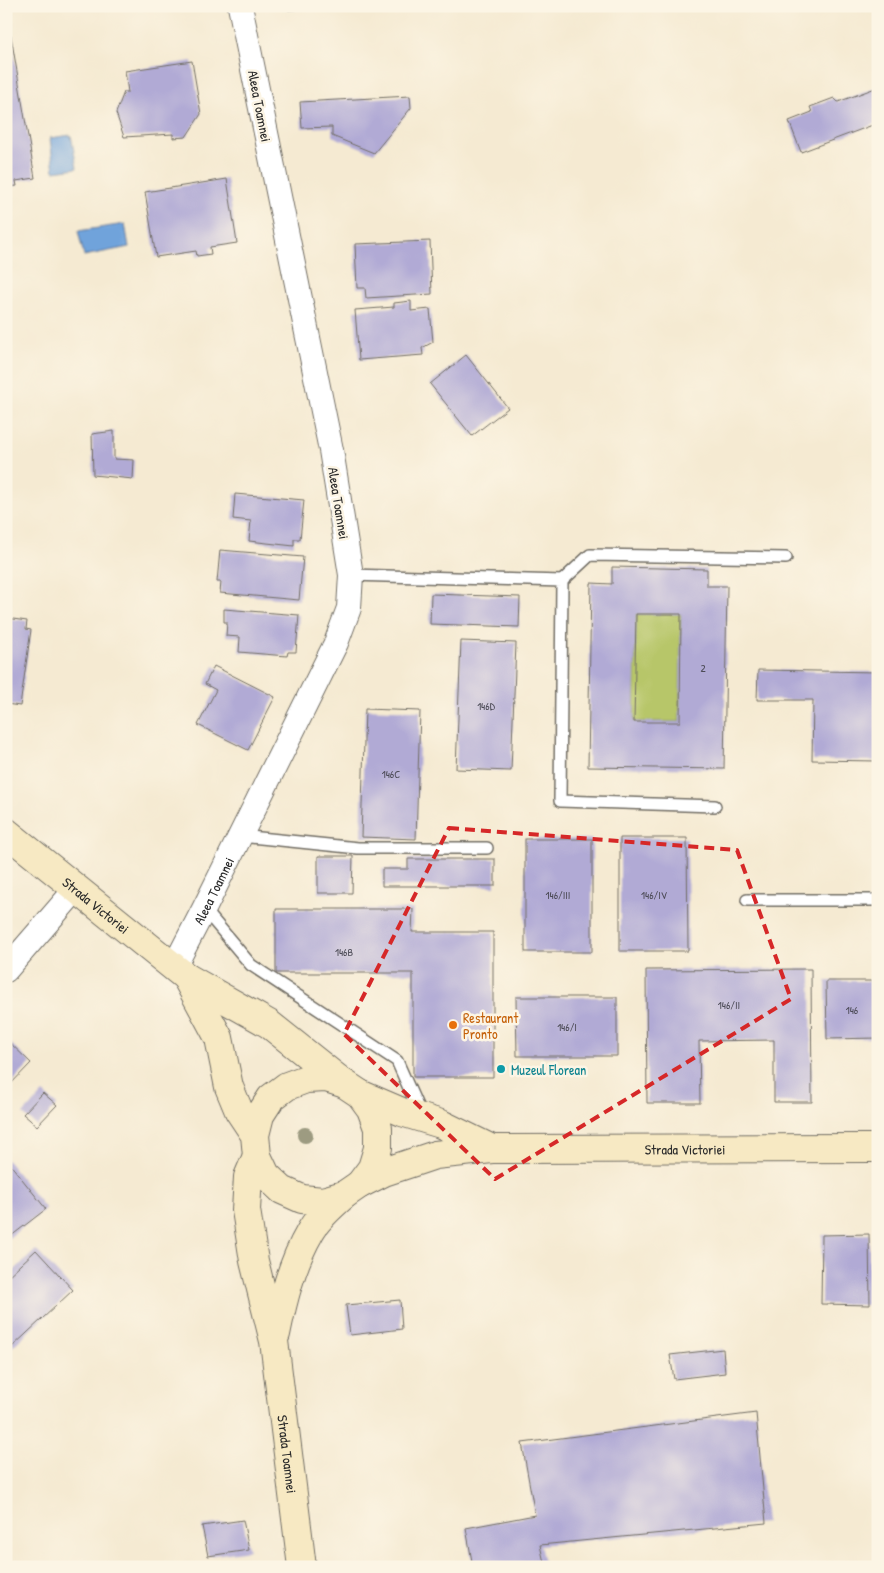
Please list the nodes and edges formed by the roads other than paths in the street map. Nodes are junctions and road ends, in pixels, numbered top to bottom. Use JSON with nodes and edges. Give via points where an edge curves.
{"nodes":[{"id":1,"x":240,"y":6,"type":"edge"},
{"id":2,"x":786,"y":558,"type":"dead end"},
{"id":3,"x":351,"y":575,"type":"junction"},
{"id":4,"x":562,"y":581,"type":"junction"},
{"id":5,"x":715,"y":806,"type":"dead end"},
{"id":6,"x":6,"y":832,"type":"edge"},
{"id":7,"x":241,"y":836,"type":"junction"},
{"id":8,"x":487,"y":848,"type":"dead end"},
{"id":9,"x":77,"y":888,"type":"junction"},
{"id":10,"x":747,"y":900,"type":"dead end"},
{"id":11,"x":878,"y":900,"type":"edge"},
{"id":12,"x":204,"y":909,"type":"junction"},
{"id":13,"x":6,"y":970,"type":"edge"},
{"id":14,"x":180,"y":972,"type":"junction"},
{"id":15,"x":352,"y":1089,"type":"junction"},
{"id":16,"x":423,"y":1119,"type":"junction"},
{"id":17,"x":256,"y":1145,"type":"junction"},
{"id":18,"x":878,"y":1148,"type":"edge"},
{"id":19,"x":492,"y":1149,"type":"junction"},
{"id":20,"x":352,"y":1190,"type":"junction"},
{"id":21,"x":274,"y":1341,"type":"junction"},
{"id":22,"x":302,"y":1567,"type":"edge"}],
"edges":[{"from":1,"to":3,"type":"street","name":"Aleea Toamnei","via":[[331,450]]},
{"from":2,"to":4,"type":"lane","via":[[590,555]]},
{"from":3,"to":4,"type":"lane"},
{"from":3,"to":7,"type":"street","name":"Aleea Toamnei","via":[[349,608],[336,643]]},
{"from":4,"to":5,"type":"lane","via":[[560,801]]},
{"from":6,"to":9,"type":"street","name":"Strada Victoriei"},
{"from":7,"to":8,"type":"lane","via":[[358,848]]},
{"from":7,"to":12,"type":"street","name":"Aleea Toamnei"},
{"from":9,"to":13,"type":"street"},
{"from":9,"to":14,"type":"street","name":"Strada Victoriei"},
{"from":10,"to":11,"type":"lane"},
{"from":12,"to":14,"type":"street","name":"Aleea Toamnei"},
{"from":12,"to":16,"type":"lane","via":[[251,965],[397,1061]]},
{"from":14,"to":15,"type":"street","via":[[269,1024]]},
{"from":14,"to":17,"type":"street","via":[[219,1038],[230,1087]]},
{"from":15,"to":16,"type":"street"},
{"from":15,"to":17,"type":"street","via":[[326,1078],[306,1079],[286,1086],[271,1098],[260,1116]]},
{"from":15,"to":20,"type":"street","via":[[371,1109],[378,1128],[378,1148],[372,1168]]},
{"from":16,"to":19,"type":"street","via":[[441,1124]]},
{"from":17,"to":20,"type":"street","via":[[266,1175],[282,1190],[302,1199],[323,1201]]},
{"from":17,"to":21,"type":"street","via":[[248,1177],[246,1210],[254,1261]]},
{"from":18,"to":19,"type":"street","name":"Strada Victoriei"},
{"from":19,"to":20,"type":"street","name":"Strada Victoriei","via":[[435,1155],[384,1172]]},
{"from":20,"to":21,"type":"street","via":[[322,1215],[310,1231],[283,1300]]},
{"from":21,"to":22,"type":"street","name":"Strada Toamnei"}]}
